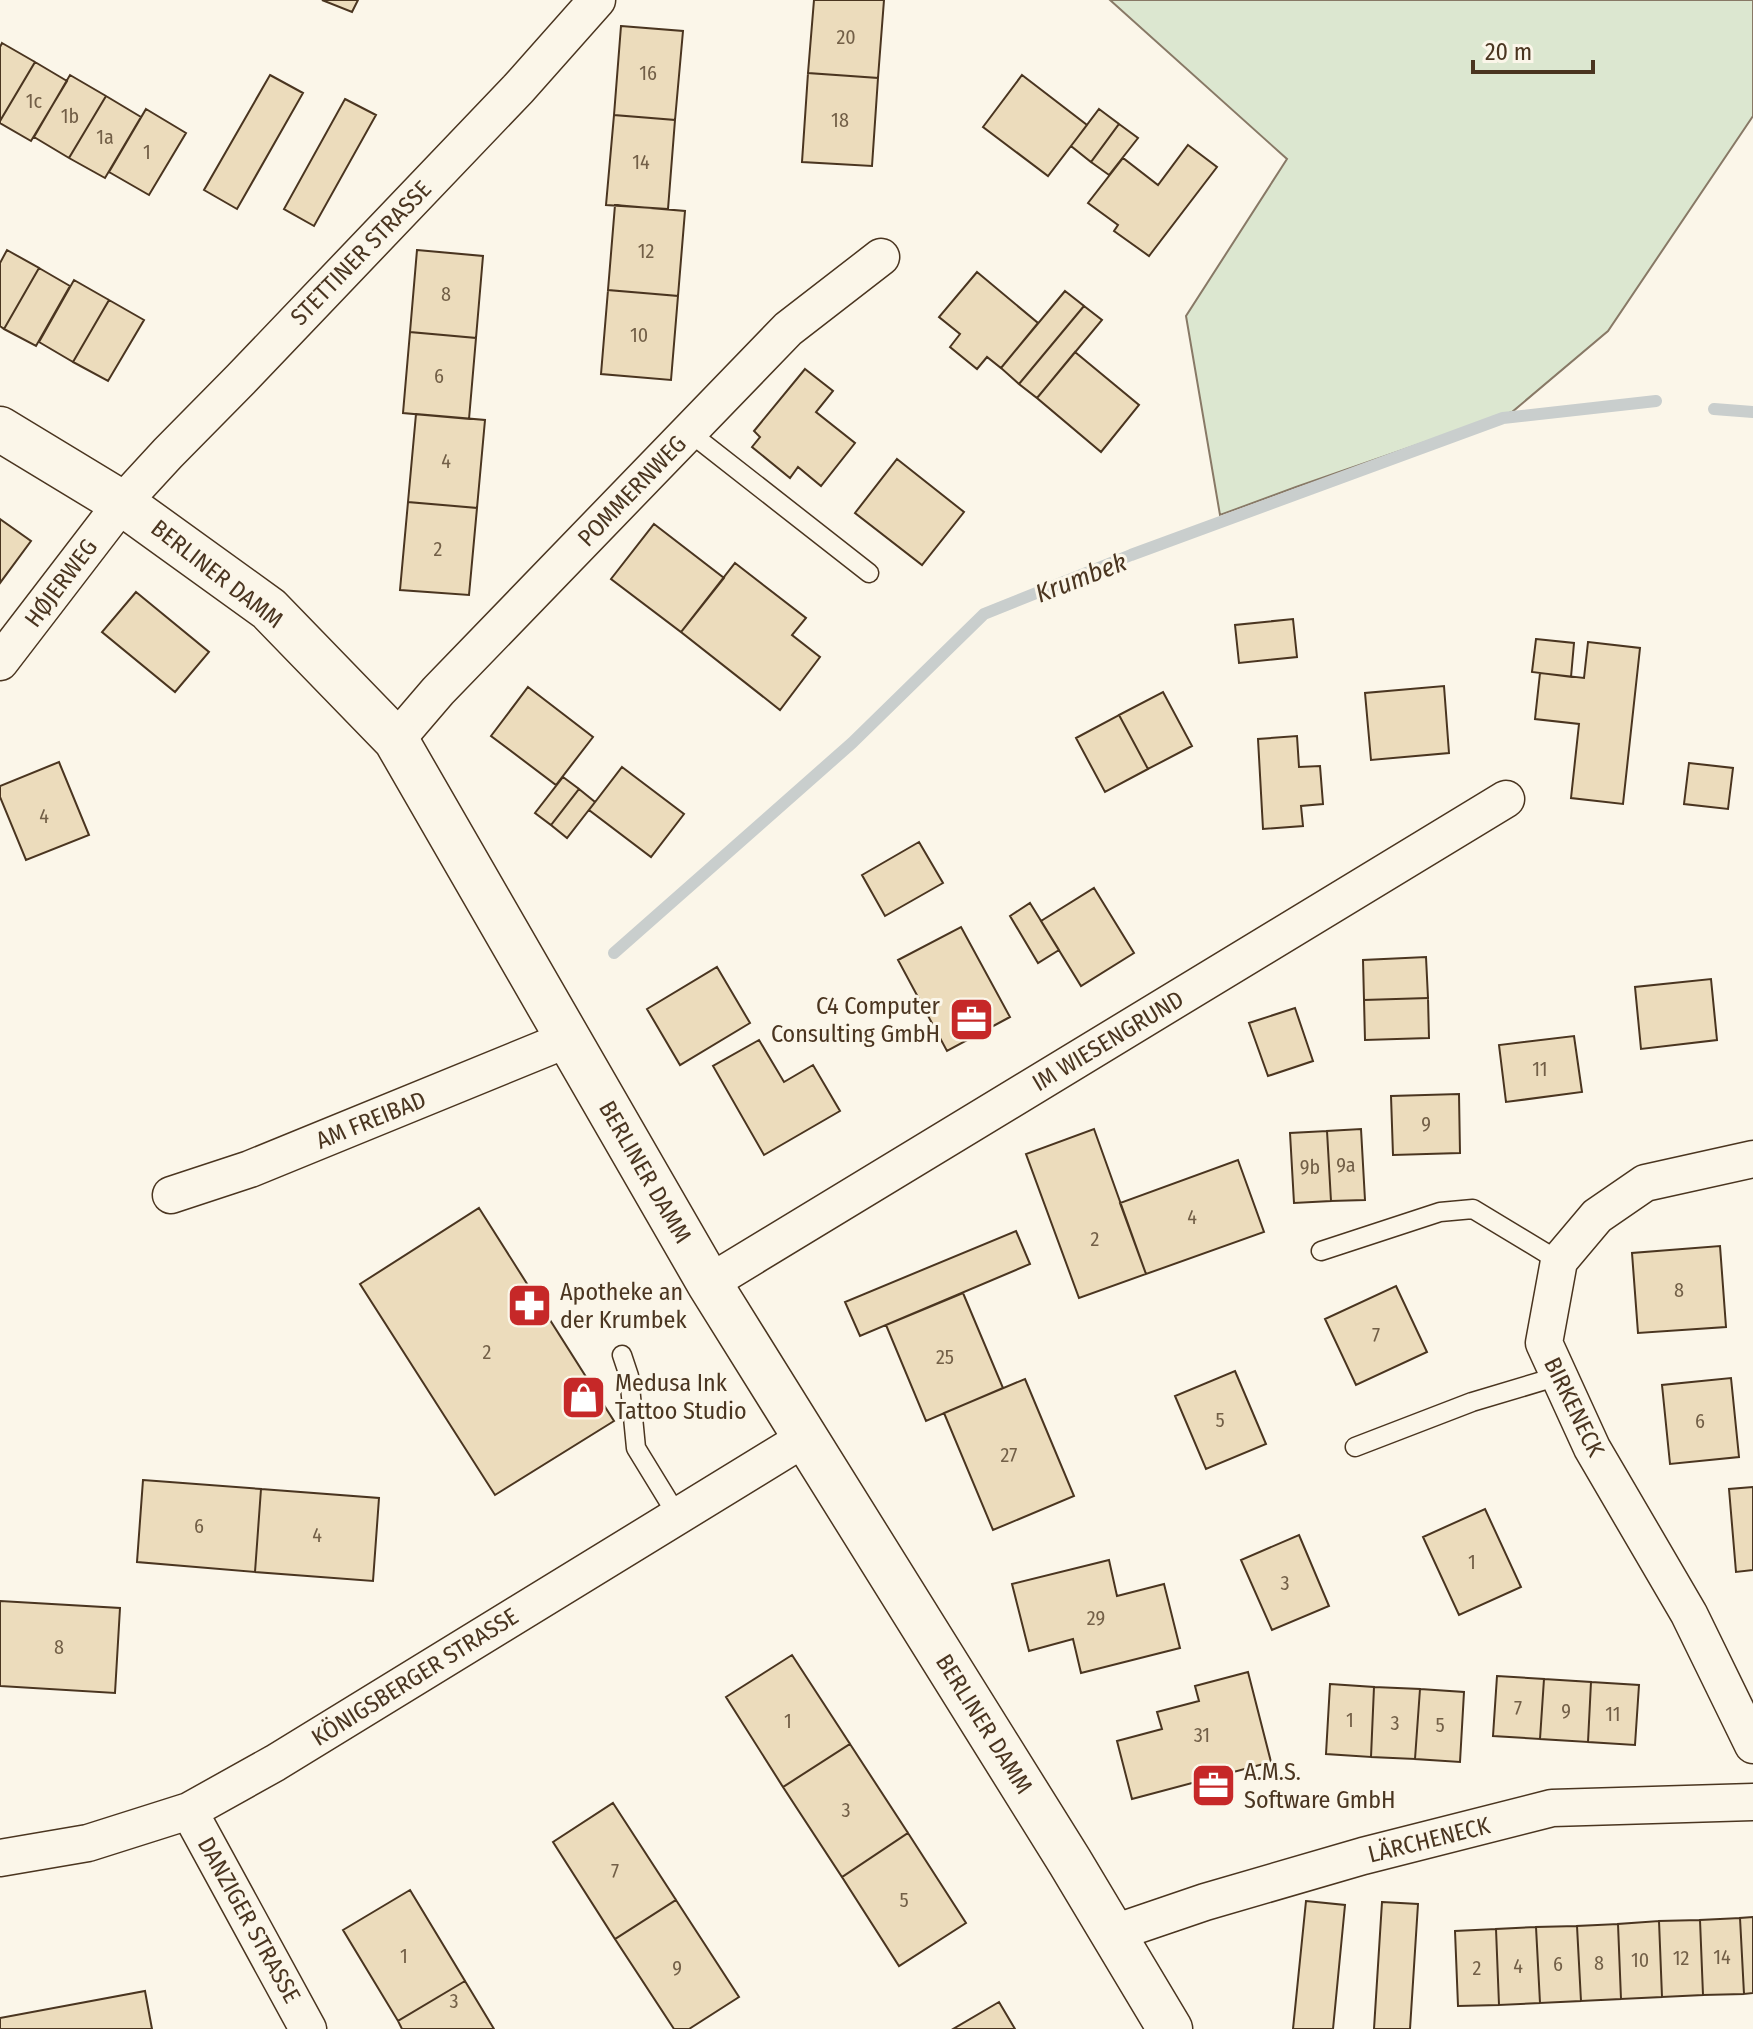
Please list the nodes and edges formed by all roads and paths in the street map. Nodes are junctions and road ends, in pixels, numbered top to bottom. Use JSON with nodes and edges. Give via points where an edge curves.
{"nodes":[{"id":1,"x":597,"y":0,"type":"edge"},
{"id":2,"x":881,"y":257,"type":"dead end"},
{"id":3,"x":0,"y":429,"type":"edge"},
{"id":4,"x":689,"y":432,"type":"junction"},
{"id":5,"x":122,"y":503,"type":"junction"},
{"id":6,"x":869,"y":573,"type":"dead end"},
{"id":7,"x":0,"y":662,"type":"edge"},
{"id":8,"x":396,"y":740,"type":"junction"},
{"id":9,"x":1506,"y":799,"type":"dead end"},
{"id":10,"x":563,"y":1030,"type":"junction"},
{"id":11,"x":1753,"y":1159,"type":"edge"},
{"id":12,"x":171,"y":1195,"type":"dead end"},
{"id":13,"x":1321,"y":1251,"type":"dead end"},
{"id":14,"x":1559,"y":1261,"type":"junction"},
{"id":15,"x":709,"y":1283,"type":"junction"},
{"id":16,"x":622,"y":1355,"type":"dead end"},
{"id":17,"x":1559,"y":1376,"type":"junction"},
{"id":18,"x":805,"y":1438,"type":"junction"},
{"id":19,"x":1355,"y":1447,"type":"dead end"},
{"id":20,"x":677,"y":1515,"type":"junction"},
{"id":21,"x":1753,"y":1745,"type":"edge"},
{"id":22,"x":1753,"y":1802,"type":"edge"},
{"id":23,"x":189,"y":1811,"type":"junction"},
{"id":24,"x":0,"y":1858,"type":"edge"},
{"id":25,"x":1114,"y":1933,"type":"junction"},
{"id":26,"x":308,"y":2029,"type":"edge"},
{"id":27,"x":1170,"y":2029,"type":"edge"}],
"edges":[{"from":1,"to":5,"type":"street","name":"STETTINER STRASSE"},
{"from":2,"to":4,"type":"street","name":"POMMERNWEG","via":[[788,329]]},
{"from":3,"to":5,"type":"main road","name":"BERLINER DAMM"},
{"from":4,"to":6,"type":"lane"},
{"from":4,"to":8,"type":"street","name":"POMMERNWEG"},
{"from":5,"to":7,"type":"street","name":"HØJERWEG"},
{"from":5,"to":8,"type":"main road","name":"BERLINER DAMM","via":[[269,609]]},
{"from":8,"to":10,"type":"main road","name":"BERLINER DAMM"},
{"from":9,"to":15,"type":"street","name":"IM WIESENGRUND"},
{"from":10,"to":12,"type":"street","name":"AM FREIBAD","via":[[250,1169]]},
{"from":10,"to":15,"type":"main road","name":"BERLINER DAMM"},
{"from":11,"to":14,"type":"street","name":"BIRKENECK","via":[[1645,1183],[1597,1216]]},
{"from":13,"to":14,"type":"lane","via":[[1440,1212],[1473,1209]]},
{"from":14,"to":17,"type":"street","name":"BIRKENECK","via":[[1544,1343]]},
{"from":15,"to":18,"type":"main road","name":"BERLINER DAMM"},
{"from":16,"to":20,"type":"lane","via":[[636,1448]]},
{"from":17,"to":19,"type":"lane","via":[[1472,1402]]},
{"from":17,"to":21,"type":"street","name":"BIRKENECK","via":[[1592,1448],[1689,1614]]},
{"from":18,"to":20,"type":"street","name":"KÖNIGSBERGER STRASSE"},
{"from":18,"to":25,"type":"main road","name":"BERLINER DAMM"},
{"from":20,"to":23,"type":"street","name":"KÖNIGSBERGER STRASSE"},
{"from":22,"to":25,"type":"street","name":"LÄRCHENECK","via":[[1552,1808],[1363,1856]]},
{"from":23,"to":24,"type":"street","name":"KÖNIGSBERGER STRASSE","via":[[88,1843]]},
{"from":23,"to":26,"type":"street","name":"DANZIGER STRASSE"},
{"from":25,"to":27,"type":"main road","name":"BERLINER DAMM"}]}
